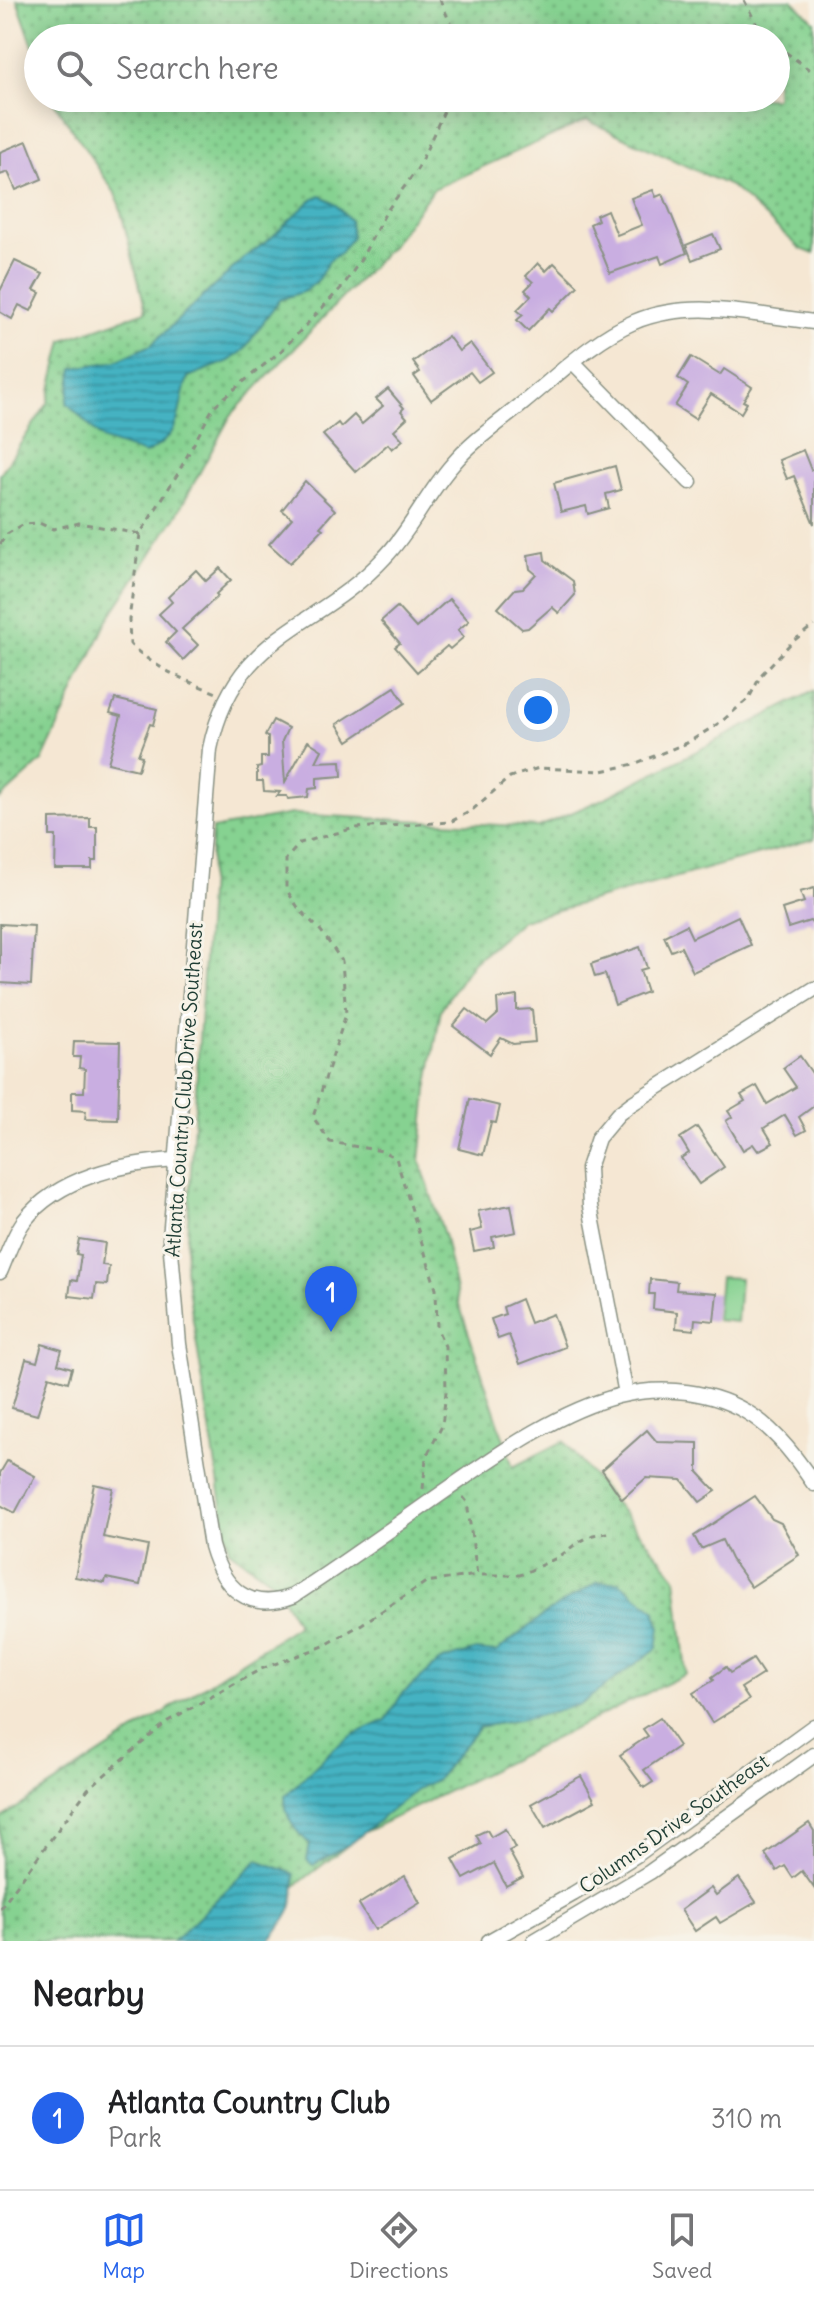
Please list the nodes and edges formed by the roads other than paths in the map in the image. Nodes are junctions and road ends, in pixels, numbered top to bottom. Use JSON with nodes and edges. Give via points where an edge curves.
{"nodes":[{"id":1,"x":814,"y":322,"type":"edge"},
{"id":2,"x":574,"y":363,"type":"junction"},
{"id":3,"x":690,"y":482,"type":"dead end"},
{"id":4,"x":814,"y":989,"type":"edge"},
{"id":5,"x":176,"y":1160,"type":"junction"},
{"id":6,"x":0,"y":1272,"type":"edge"},
{"id":7,"x":626,"y":1394,"type":"junction"},
{"id":8,"x":814,"y":1484,"type":"edge"},
{"id":9,"x":814,"y":1726,"type":"edge"},
{"id":10,"x":814,"y":1755,"type":"edge"},
{"id":11,"x":489,"y":1941,"type":"edge"},
{"id":12,"x":534,"y":1941,"type":"edge"}],
"edges":[{"from":1,"to":2,"type":"street","name":"Atlanta Country Club Drive Southeast","via":[[716,310],[666,311],[619,329]]},
{"from":2,"to":3,"type":"street"},
{"from":2,"to":5,"type":"street","name":"Atlanta Country Club Drive Southeast","via":[[467,449],[385,558],[261,651],[227,697],[209,757]]},
{"from":4,"to":7,"type":"street","via":[[631,1104],[598,1138],[588,1168],[590,1206]]},
{"from":5,"to":6,"type":"street","via":[[116,1169],[66,1187],[24,1222]]},
{"from":5,"to":7,"type":"street","name":"Atlanta Country Club Drive Southeast","via":[[170,1265],[194,1445],[214,1556],[229,1585],[242,1595],[268,1602],[293,1596],[525,1437]]},
{"from":7,"to":8,"type":"street","name":"Atlanta Country Club Drive Southeast","via":[[690,1392],[738,1407],[778,1438]]},
{"from":9,"to":11,"type":"street","name":"Columns Drive Southeast","via":[[638,1854]]},
{"from":10,"to":12,"type":"street","name":"Columns Drive Southeast","via":[[650,1872]]}]}
